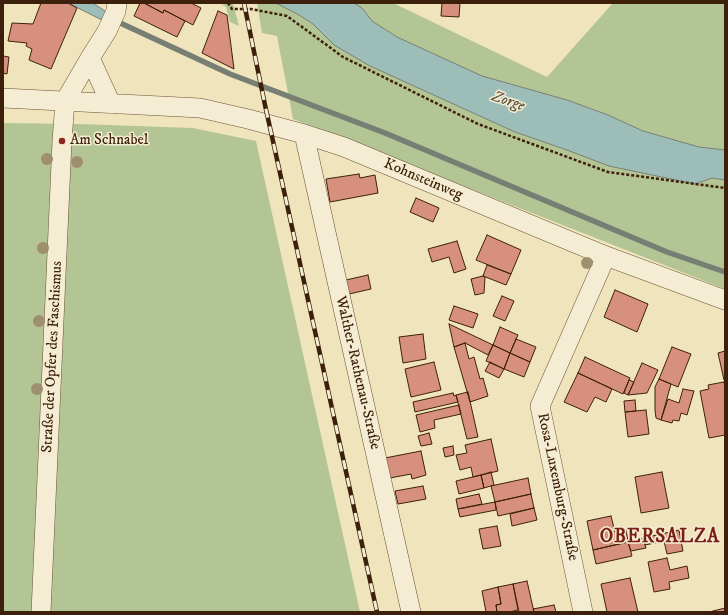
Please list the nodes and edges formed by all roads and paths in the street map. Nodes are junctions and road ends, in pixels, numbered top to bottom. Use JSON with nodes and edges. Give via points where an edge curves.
{"nodes":[{"id":1,"x":228,"y":3,"type":"edge"},
{"id":2,"x":116,"y":7,"type":"edge"},
{"id":3,"x":90,"y":58,"type":"junction"},
{"id":4,"x":3,"y":98,"type":"edge"},
{"id":5,"x":65,"y":101,"type":"junction"},
{"id":6,"x":110,"y":104,"type":"junction"},
{"id":7,"x":304,"y":134,"type":"junction"},
{"id":8,"x":725,"y":188,"type":"edge"},
{"id":9,"x":606,"y":256,"type":"junction"},
{"id":10,"x":725,"y":300,"type":"edge"},
{"id":11,"x":42,"y":612,"type":"edge"},
{"id":12,"x":411,"y":612,"type":"edge"},
{"id":13,"x":583,"y":612,"type":"edge"}],
"edges":[{"from":1,"to":8,"type":"path","via":[[232,9],[251,9],[287,16],[343,56],[478,124],[608,172]]},
{"from":2,"to":3,"type":"street","via":[[107,31]]},
{"from":3,"to":5,"type":"street"},
{"from":3,"to":6,"type":"street"},
{"from":4,"to":5,"type":"street","name":"Kohnsteinweg"},
{"from":5,"to":6,"type":"street","name":"Kohnsteinweg"},
{"from":5,"to":11,"type":"street","name":"Straße der Opfer des Faschismus"},
{"from":6,"to":7,"type":"street","name":"Kohnsteinweg","via":[[200,108]]},
{"from":7,"to":9,"type":"street","name":"Kohnsteinweg","via":[[344,147]]},
{"from":7,"to":12,"type":"street","name":"Walther-Rathenau-Straße"},
{"from":9,"to":10,"type":"street","name":"Kohnsteinweg"},
{"from":9,"to":13,"type":"street","name":"Rosa-Luxemburg-Straße","via":[[540,406]]}]}
